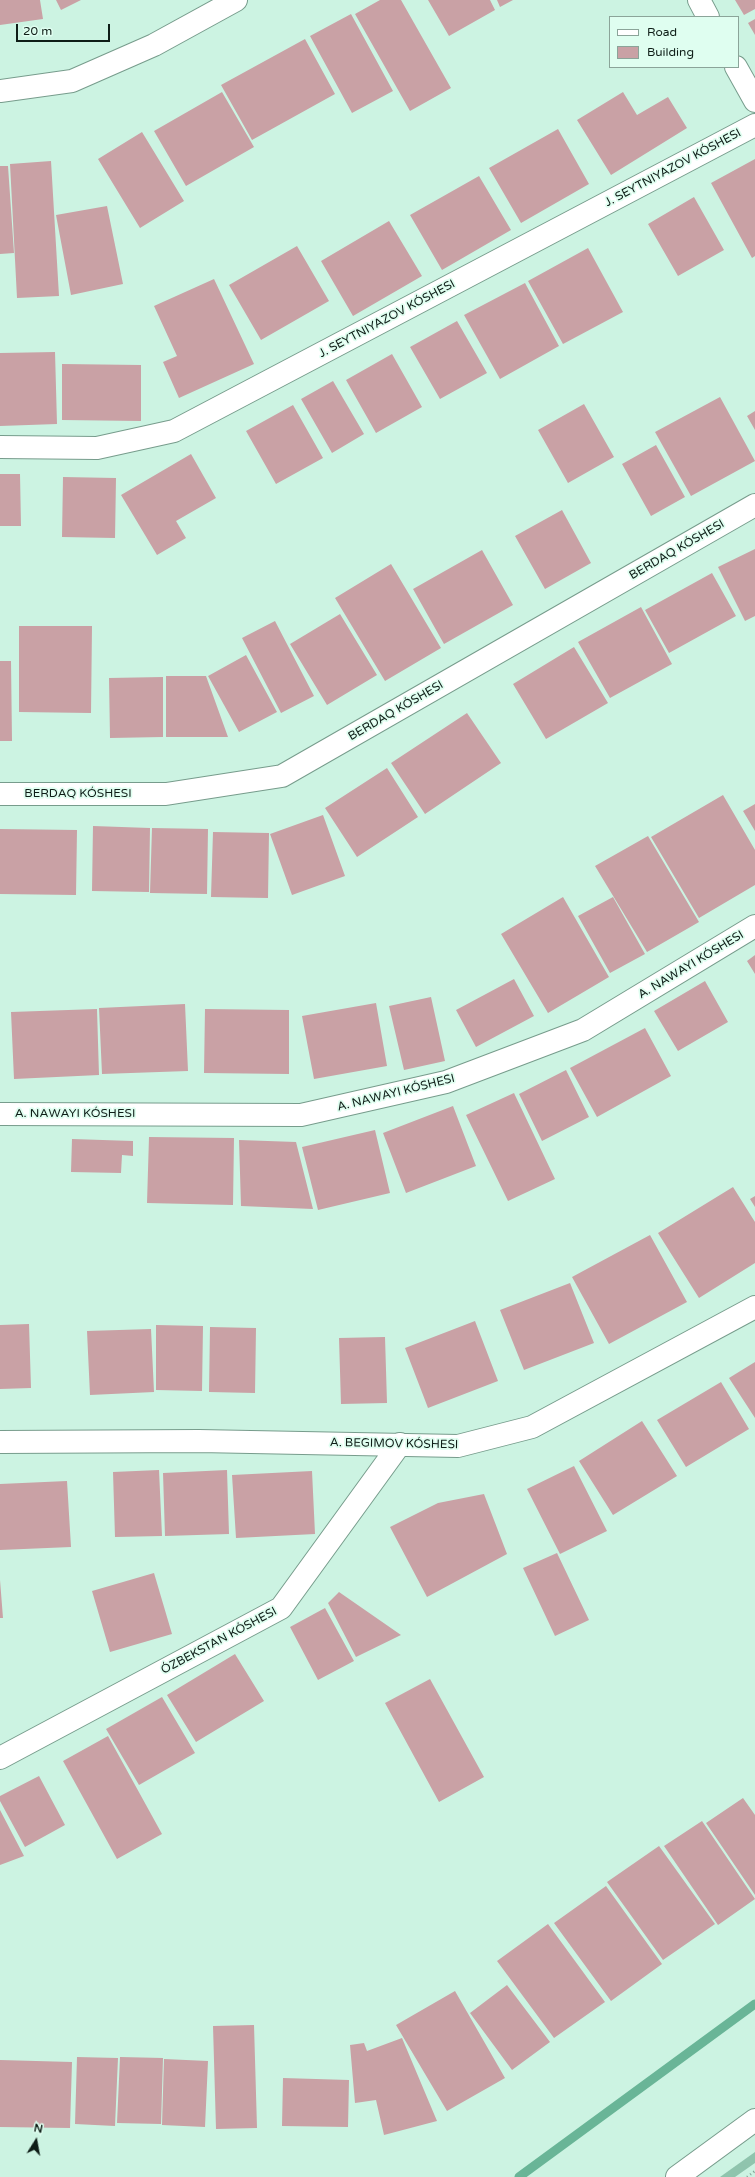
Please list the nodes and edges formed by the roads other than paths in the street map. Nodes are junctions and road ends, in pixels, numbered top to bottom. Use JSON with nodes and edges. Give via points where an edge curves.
{"nodes":[{"id":1,"x":236,"y":0,"type":"edge"},
{"id":2,"x":699,"y":0,"type":"edge"},
{"id":3,"x":707,"y":16,"type":"edge"},
{"id":4,"x":737,"y":68,"type":"edge"},
{"id":5,"x":0,"y":91,"type":"edge"},
{"id":6,"x":755,"y":101,"type":"edge"},
{"id":7,"x":755,"y":125,"type":"edge"},
{"id":8,"x":0,"y":448,"type":"edge"},
{"id":9,"x":755,"y":505,"type":"edge"},
{"id":10,"x":0,"y":794,"type":"edge"},
{"id":11,"x":755,"y":926,"type":"edge"},
{"id":12,"x":0,"y":1114,"type":"edge"},
{"id":13,"x":755,"y":1308,"type":"edge"},
{"id":14,"x":0,"y":1442,"type":"edge"},
{"id":15,"x":400,"y":1444,"type":"junction"},
{"id":16,"x":0,"y":1758,"type":"edge"},
{"id":17,"x":755,"y":2120,"type":"edge"},
{"id":18,"x":677,"y":2177,"type":"edge"}],
"edges":[{"from":1,"to":5,"type":"street","via":[[154,45],[72,81]]},
{"from":2,"to":3,"type":"street"},
{"from":4,"to":6,"type":"street"},
{"from":7,"to":8,"type":"street","name":"J. SEYTNIYAZOV KÓSHESI","via":[[174,431],[97,448]]},
{"from":9,"to":10,"type":"street","name":"BERDAQ KÓSHESI","via":[[282,776],[166,794]]},
{"from":11,"to":12,"type":"street","via":[[584,1030],[446,1082],[301,1115]]},
{"from":13,"to":15,"type":"street","name":"A. BEGIMOV KÓSHESI","via":[[532,1427],[458,1446]]},
{"from":14,"to":15,"type":"street","name":"A. BEGIMOV KÓSHESI","via":[[199,1440]]},
{"from":15,"to":16,"type":"street","name":"ÓZBEKSTAN KÓSHESI","via":[[281,1608]]},
{"from":17,"to":18,"type":"street"}]}
